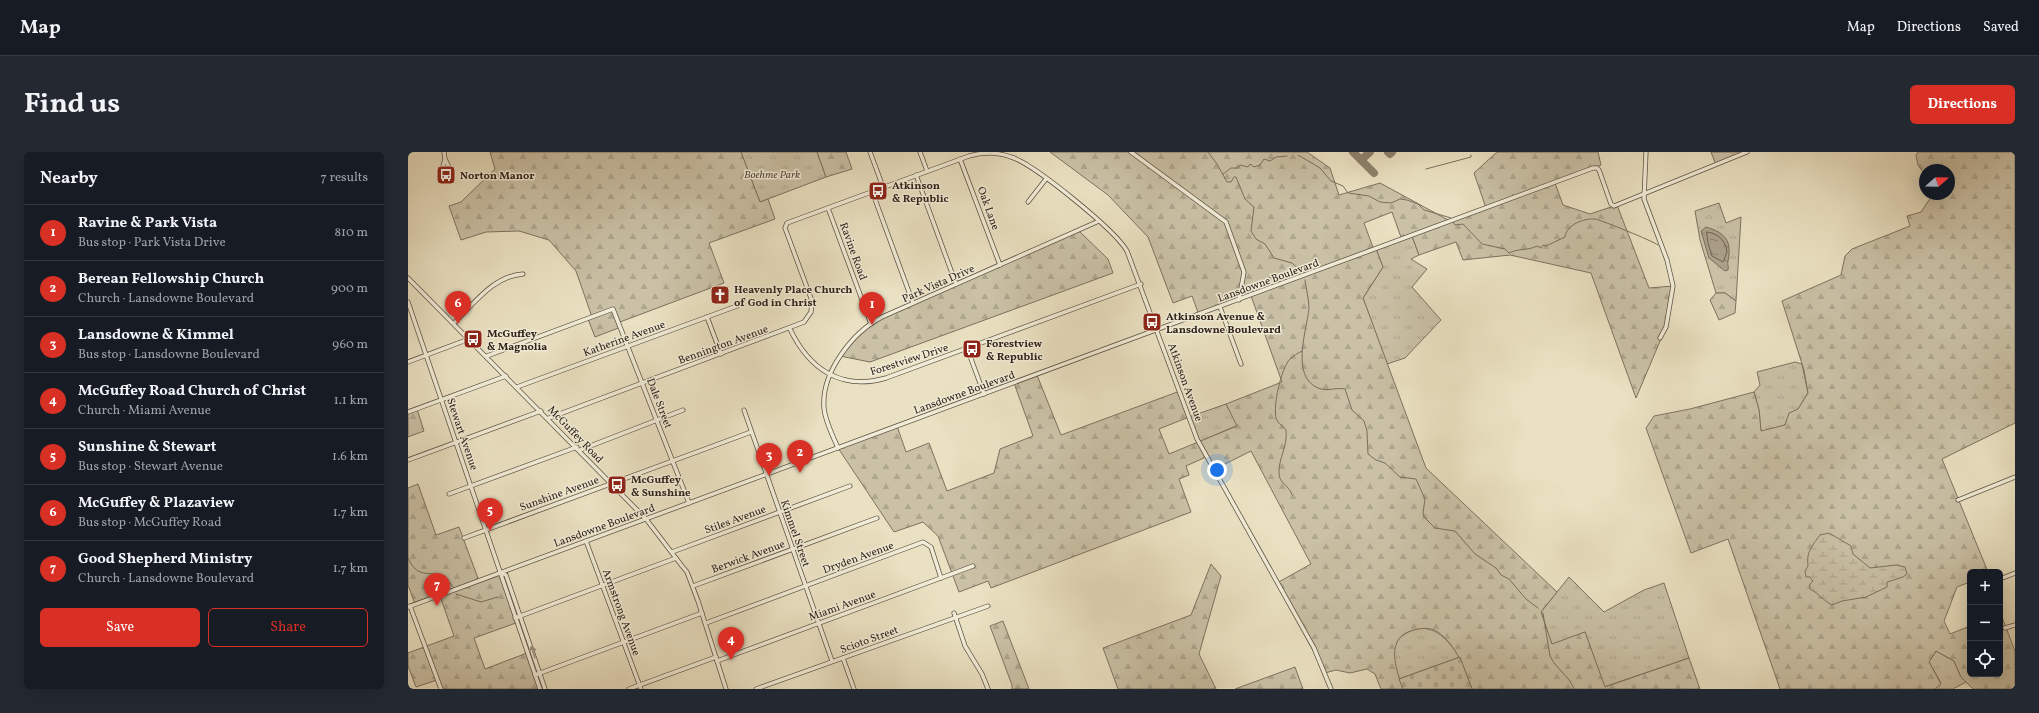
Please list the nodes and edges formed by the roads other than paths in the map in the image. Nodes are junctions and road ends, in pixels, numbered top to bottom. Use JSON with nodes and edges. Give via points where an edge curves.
{"nodes":[{"id":1,"x":444,"y":152,"type":"edge"},
{"id":2,"x":870,"y":152,"type":"edge"},
{"id":3,"x":920,"y":152,"type":"edge"},
{"id":4,"x":1131,"y":152,"type":"edge"},
{"id":5,"x":1646,"y":152,"type":"edge"},
{"id":6,"x":1747,"y":152,"type":"edge"},
{"id":7,"x":960,"y":158,"type":"junction"},
{"id":8,"x":445,"y":159,"type":"dead end"},
{"id":9,"x":927,"y":171,"type":"junction"},
{"id":10,"x":916,"y":175,"type":"junction"},
{"id":11,"x":1046,"y":179,"type":"junction"},
{"id":12,"x":883,"y":187,"type":"junction"},
{"id":13,"x":872,"y":191,"type":"junction"},
{"id":14,"x":1645,"y":194,"type":"junction"},
{"id":15,"x":1028,"y":202,"type":"dead end"},
{"id":16,"x":828,"y":208,"type":"junction"},
{"id":17,"x":1099,"y":221,"type":"junction"},
{"id":18,"x":786,"y":224,"type":"joint"},
{"id":19,"x":1000,"y":265,"type":"junction"},
{"id":20,"x":523,"y":274,"type":"dead end"},
{"id":21,"x":408,"y":278,"type":"edge"},
{"id":22,"x":956,"y":284,"type":"junction"},
{"id":23,"x":1141,"y":284,"type":"junction"},
{"id":24,"x":1238,"y":300,"type":"junction"},
{"id":25,"x":408,"y":302,"type":"edge"},
{"id":26,"x":913,"y":303,"type":"junction"},
{"id":27,"x":737,"y":306,"type":"dead end"},
{"id":28,"x":1220,"y":307,"type":"junction"},
{"id":29,"x":707,"y":317,"type":"junction"},
{"id":30,"x":454,"y":324,"type":"junction"},
{"id":31,"x":871,"y":324,"type":"junction"},
{"id":32,"x":790,"y":329,"type":"junction"},
{"id":33,"x":1158,"y":330,"type":"junction"},
{"id":34,"x":469,"y":338,"type":"junction"},
{"id":35,"x":1660,"y":338,"type":"dead end"},
{"id":36,"x":629,"y":346,"type":"junction"},
{"id":37,"x":967,"y":348,"type":"junction"},
{"id":38,"x":721,"y":354,"type":"junction"},
{"id":39,"x":426,"y":355,"type":"junction"},
{"id":40,"x":487,"y":356,"type":"junction"},
{"id":41,"x":408,"y":362,"type":"edge"},
{"id":42,"x":1241,"y":364,"type":"dead end"},
{"id":43,"x":831,"y":375,"type":"junction"},
{"id":44,"x":506,"y":376,"type":"junction"},
{"id":45,"x":643,"y":383,"type":"junction"},
{"id":46,"x":517,"y":387,"type":"junction"},
{"id":47,"x":984,"y":394,"type":"junction"},
{"id":48,"x":442,"y":399,"type":"junction"},
{"id":49,"x":683,"y":410,"type":"dead end"},
{"id":50,"x":744,"y":410,"type":"dead end"},
{"id":51,"x":542,"y":411,"type":"junction"},
{"id":52,"x":408,"y":412,"type":"edge"},
{"id":53,"x":549,"y":418,"type":"junction"},
{"id":54,"x":657,"y":421,"type":"junction"},
{"id":55,"x":751,"y":432,"type":"junction"},
{"id":56,"x":456,"y":442,"type":"junction"},
{"id":57,"x":838,"y":448,"type":"junction"},
{"id":58,"x":578,"y":449,"type":"junction"},
{"id":59,"x":408,"y":460,"type":"edge"},
{"id":60,"x":672,"y":461,"type":"junction"},
{"id":61,"x":766,"y":475,"type":"junction"},
{"id":62,"x":2015,"y":477,"type":"edge"},
{"id":63,"x":611,"y":483,"type":"junction"},
{"id":64,"x":471,"y":486,"type":"junction"},
{"id":65,"x":850,"y":486,"type":"dead end"},
{"id":66,"x":449,"y":494,"type":"dead end"},
{"id":67,"x":1958,"y":500,"type":"dead end"},
{"id":68,"x":688,"y":504,"type":"junction"},
{"id":69,"x":779,"y":512,"type":"junction"},
{"id":70,"x":877,"y":518,"type":"dead end"},
{"id":71,"x":646,"y":519,"type":"junction"},
{"id":72,"x":486,"y":529,"type":"junction"},
{"id":73,"x":464,"y":538,"type":"dead end"},
{"id":74,"x":586,"y":541,"type":"junction"},
{"id":75,"x":792,"y":549,"type":"junction"},
{"id":76,"x":672,"y":552,"type":"junction"},
{"id":77,"x":676,"y":558,"type":"junction"},
{"id":78,"x":973,"y":566,"type":"dead end"},
{"id":79,"x":501,"y":573,"type":"junction"},
{"id":80,"x":2015,"y":573,"type":"edge"},
{"id":81,"x":941,"y":578,"type":"junction"},
{"id":82,"x":2003,"y":578,"type":"edge"},
{"id":83,"x":603,"y":586,"type":"junction"},
{"id":84,"x":693,"y":586,"type":"junction"},
{"id":85,"x":805,"y":586,"type":"junction"},
{"id":86,"x":988,"y":606,"type":"dead end"},
{"id":87,"x":409,"y":607,"type":"edge"},
{"id":88,"x":702,"y":613,"type":"junction"},
{"id":89,"x":954,"y":615,"type":"junction"},
{"id":90,"x":520,"y":616,"type":"junction"},
{"id":91,"x":515,"y":618,"type":"junction"},
{"id":92,"x":706,"y":623,"type":"junction"},
{"id":93,"x":819,"y":623,"type":"junction"},
{"id":94,"x":2015,"y":625,"type":"edge"},
{"id":95,"x":2005,"y":628,"type":"dead end"},
{"id":96,"x":624,"y":642,"type":"junction"},
{"id":97,"x":843,"y":658,"type":"junction"},
{"id":98,"x":716,"y":659,"type":"junction"},
{"id":99,"x":832,"y":662,"type":"junction"},
{"id":100,"x":540,"y":673,"type":"junction"},
{"id":101,"x":535,"y":675,"type":"junction"},
{"id":102,"x":640,"y":687,"type":"edge"},
{"id":103,"x":441,"y":689,"type":"edge"},
{"id":104,"x":540,"y":689,"type":"edge"},
{"id":105,"x":546,"y":689,"type":"edge"},
{"id":106,"x":629,"y":689,"type":"edge"},
{"id":107,"x":726,"y":689,"type":"edge"},
{"id":108,"x":756,"y":689,"type":"edge"},
{"id":109,"x":854,"y":689,"type":"edge"},
{"id":110,"x":988,"y":689,"type":"edge"},
{"id":111,"x":1331,"y":689,"type":"edge"}],
"edges":[{"from":1,"to":8,"type":"street"},
{"from":2,"to":12,"type":"street"},
{"from":3,"to":9,"type":"street"},
{"from":4,"to":24,"type":"street","via":[[1226,222],[1244,272]]},
{"from":5,"to":14,"type":"street"},
{"from":6,"to":14,"type":"street"},
{"from":7,"to":9,"type":"street","name":"Atkinson Avenue"},
{"from":7,"to":11,"type":"street","name":"Atkinson Avenue","via":[[982,153],[1003,155],[1023,162]]},
{"from":7,"to":19,"type":"street","name":"Oak Lane"},
{"from":9,"to":10,"type":"street","name":"Atkinson Avenue"},
{"from":10,"to":12,"type":"street","name":"Atkinson Avenue"},
{"from":10,"to":22,"type":"street"},
{"from":11,"to":15,"type":"street"},
{"from":11,"to":17,"type":"street","name":"Atkinson Avenue"},
{"from":12,"to":13,"type":"street","name":"Atkinson Avenue"},
{"from":13,"to":16,"type":"street","name":"Atkinson Avenue"},
{"from":13,"to":26,"type":"street"},
{"from":14,"to":24,"type":"street","name":"Lansdowne Boulevard","via":[[1616,205],[1611,204],[1596,168]]},
{"from":14,"to":35,"type":"street","via":[[1644,200],[1671,272],[1673,286],[1666,327]]},
{"from":16,"to":18,"type":"street","name":"Atkinson Avenue"},
{"from":16,"to":31,"type":"street","name":"Ravine Road"},
{"from":17,"to":19,"type":"street","name":"Park Vista Drive"},
{"from":17,"to":23,"type":"street","name":"Atkinson Avenue","via":[[1124,245]]},
{"from":18,"to":32,"type":"street","name":"Bennington Avenue","via":[[812,305],[806,321]]},
{"from":19,"to":22,"type":"street","name":"Park Vista Drive"},
{"from":20,"to":30,"type":"street","via":[[506,278],[493,285]]},
{"from":21,"to":30,"type":"street","name":"McGuffey Road"},
{"from":22,"to":26,"type":"street","name":"Park Vista Drive"},
{"from":23,"to":33,"type":"street","name":"Atkinson Avenue"},
{"from":23,"to":37,"type":"street","name":"Forestview Drive"},
{"from":24,"to":28,"type":"street","name":"Lansdowne Boulevard"},
{"from":25,"to":39,"type":"street","name":"Stewart Avenue"},
{"from":26,"to":31,"type":"street","name":"Park Vista Drive"},
{"from":27,"to":29,"type":"street","name":"Katherine Avenue"},
{"from":28,"to":33,"type":"street","name":"Lansdowne Boulevard"},
{"from":28,"to":42,"type":"street"},
{"from":29,"to":36,"type":"street","name":"Katherine Avenue"},
{"from":29,"to":38,"type":"street"},
{"from":30,"to":34,"type":"street","name":"McGuffey Road"},
{"from":31,"to":43,"type":"street","name":"Park Vista Drive","via":[[848,344]]},
{"from":32,"to":38,"type":"street","name":"Bennington Avenue"},
{"from":32,"to":43,"type":"street","name":"Forestview Drive","via":[[807,357]]},
{"from":33,"to":47,"type":"street","name":"Lansdowne Boulevard"},
{"from":33,"to":111,"type":"street","name":"Atkinson Avenue","via":[[1202,450],[1314,648]]},
{"from":34,"to":39,"type":"street"},
{"from":34,"to":40,"type":"street","name":"McGuffey Road"},
{"from":36,"to":40,"type":"street","name":"Dale Street","via":[[613,309]]},
{"from":36,"to":45,"type":"street","name":"Dale Street"},
{"from":36,"to":46,"type":"street","name":"Katherine Avenue"},
{"from":37,"to":43,"type":"street","name":"Forestview Drive","via":[[879,380],[851,381]]},
{"from":37,"to":47,"type":"street"},
{"from":38,"to":45,"type":"street","name":"Bennington Avenue"},
{"from":39,"to":41,"type":"street"},
{"from":39,"to":48,"type":"street","name":"Stewart Avenue"},
{"from":40,"to":44,"type":"street","name":"McGuffey Road"},
{"from":43,"to":57,"type":"street","name":"Park Vista Drive","via":[[825,390],[824,408]]},
{"from":44,"to":46,"type":"street","name":"McGuffey Road"},
{"from":44,"to":48,"type":"street"},
{"from":45,"to":53,"type":"street","name":"Bennington Avenue"},
{"from":45,"to":54,"type":"street","name":"Dale Street"},
{"from":46,"to":51,"type":"street","name":"McGuffey Road"},
{"from":47,"to":57,"type":"street","name":"Lansdowne Boulevard"},
{"from":48,"to":52,"type":"street"},
{"from":48,"to":56,"type":"street","name":"Stewart Avenue"},
{"from":49,"to":54,"type":"street"},
{"from":50,"to":55,"type":"street","name":"Kimmel Street"},
{"from":51,"to":53,"type":"street","name":"McGuffey Road"},
{"from":51,"to":56,"type":"street"},
{"from":53,"to":58,"type":"street","name":"McGuffey Road"},
{"from":54,"to":58,"type":"street"},
{"from":54,"to":60,"type":"street","name":"Dale Street"},
{"from":55,"to":60,"type":"street","name":"Sunshine Avenue"},
{"from":55,"to":61,"type":"street","name":"Kimmel Street"},
{"from":56,"to":59,"type":"street"},
{"from":56,"to":64,"type":"street","name":"Stewart Avenue"},
{"from":57,"to":61,"type":"street","name":"Lansdowne Boulevard"},
{"from":58,"to":63,"type":"street","name":"McGuffey Road"},
{"from":58,"to":64,"type":"street"},
{"from":60,"to":63,"type":"street","name":"Sunshine Avenue"},
{"from":60,"to":68,"type":"street","name":"Dale Street"},
{"from":61,"to":68,"type":"street","name":"Lansdowne Boulevard"},
{"from":61,"to":69,"type":"street","name":"Kimmel Street"},
{"from":62,"to":67,"type":"street"},
{"from":63,"to":71,"type":"street","name":"McGuffey Road"},
{"from":63,"to":72,"type":"street","name":"Sunshine Avenue"},
{"from":64,"to":66,"type":"street"},
{"from":64,"to":72,"type":"street","name":"Stewart Avenue"},
{"from":65,"to":69,"type":"street","name":"Stiles Avenue"},
{"from":68,"to":71,"type":"street","name":"Lansdowne Boulevard"},
{"from":69,"to":75,"type":"street","name":"Kimmel Street"},
{"from":69,"to":76,"type":"street","name":"Stiles Avenue"},
{"from":70,"to":75,"type":"street","name":"Berwick Avenue"},
{"from":71,"to":74,"type":"street","name":"Lansdowne Boulevard"},
{"from":71,"to":76,"type":"street","name":"McGuffey Road"},
{"from":72,"to":73,"type":"street","name":"Sunshine Avenue"},
{"from":72,"to":79,"type":"street","name":"Stewart Avenue"},
{"from":74,"to":79,"type":"street","name":"Lansdowne Boulevard"},
{"from":74,"to":83,"type":"street","name":"Armstrong Avenue"},
{"from":75,"to":84,"type":"street","name":"Berwick Avenue"},
{"from":75,"to":85,"type":"street","name":"Kimmel Street"},
{"from":76,"to":77,"type":"street","name":"McGuffey Road"},
{"from":77,"to":83,"type":"street"},
{"from":77,"to":84,"type":"street","name":"McGuffey Road","via":[[687,572]]},
{"from":78,"to":81,"type":"street","name":"Miami Avenue"},
{"from":79,"to":87,"type":"street","name":"Lansdowne Boulevard"},
{"from":79,"to":90,"type":"street","name":"Stewart Avenue","via":[[506,575]]},
{"from":79,"to":91,"type":"street","name":"Stewart Avenue"},
{"from":80,"to":82,"type":"street"},
{"from":81,"to":85,"type":"street","name":"Dryden Avenue","via":[[932,549],[923,542]]},
{"from":81,"to":93,"type":"street","name":"Miami Avenue"},
{"from":83,"to":90,"type":"street"},
{"from":83,"to":96,"type":"street","name":"Armstrong Avenue"},
{"from":84,"to":88,"type":"street","name":"McGuffey Road"},
{"from":85,"to":92,"type":"street","name":"Dryden Avenue"},
{"from":85,"to":93,"type":"street","name":"Kimmel Street"},
{"from":86,"to":89,"type":"street","name":"Scioto Street"},
{"from":87,"to":103,"type":"street"},
{"from":88,"to":92,"type":"street","name":"McGuffey Road"},
{"from":88,"to":96,"type":"street"},
{"from":89,"to":97,"type":"street","name":"Scioto Street"},
{"from":89,"to":110,"type":"street","via":[[965,646]]},
{"from":90,"to":91,"type":"street"},
{"from":100,"to":90,"type":"street","name":"Stewart Avenue","one_way":true},
{"from":91,"to":101,"type":"street","name":"Stewart Avenue"},
{"from":92,"to":98,"type":"street","name":"McGuffey Road"},
{"from":93,"to":98,"type":"street","name":"Miami Avenue"},
{"from":93,"to":99,"type":"street","name":"Kimmel Street"},
{"from":94,"to":95,"type":"street"},
{"from":96,"to":100,"type":"street"},
{"from":96,"to":102,"type":"street","name":"Armstrong Avenue"},
{"from":97,"to":99,"type":"street","name":"Scioto Street"},
{"from":97,"to":109,"type":"street"},
{"from":98,"to":102,"type":"street","name":"Miami Avenue"},
{"from":98,"to":107,"type":"street","name":"McGuffey Road"},
{"from":99,"to":108,"type":"street","name":"Scioto Street"},
{"from":100,"to":101,"type":"street"},
{"from":100,"to":105,"type":"street","name":"Stewart Avenue"},
{"from":101,"to":104,"type":"street","name":"Stewart Avenue"},
{"from":102,"to":106,"type":"street","name":"Miami Avenue"}]}
